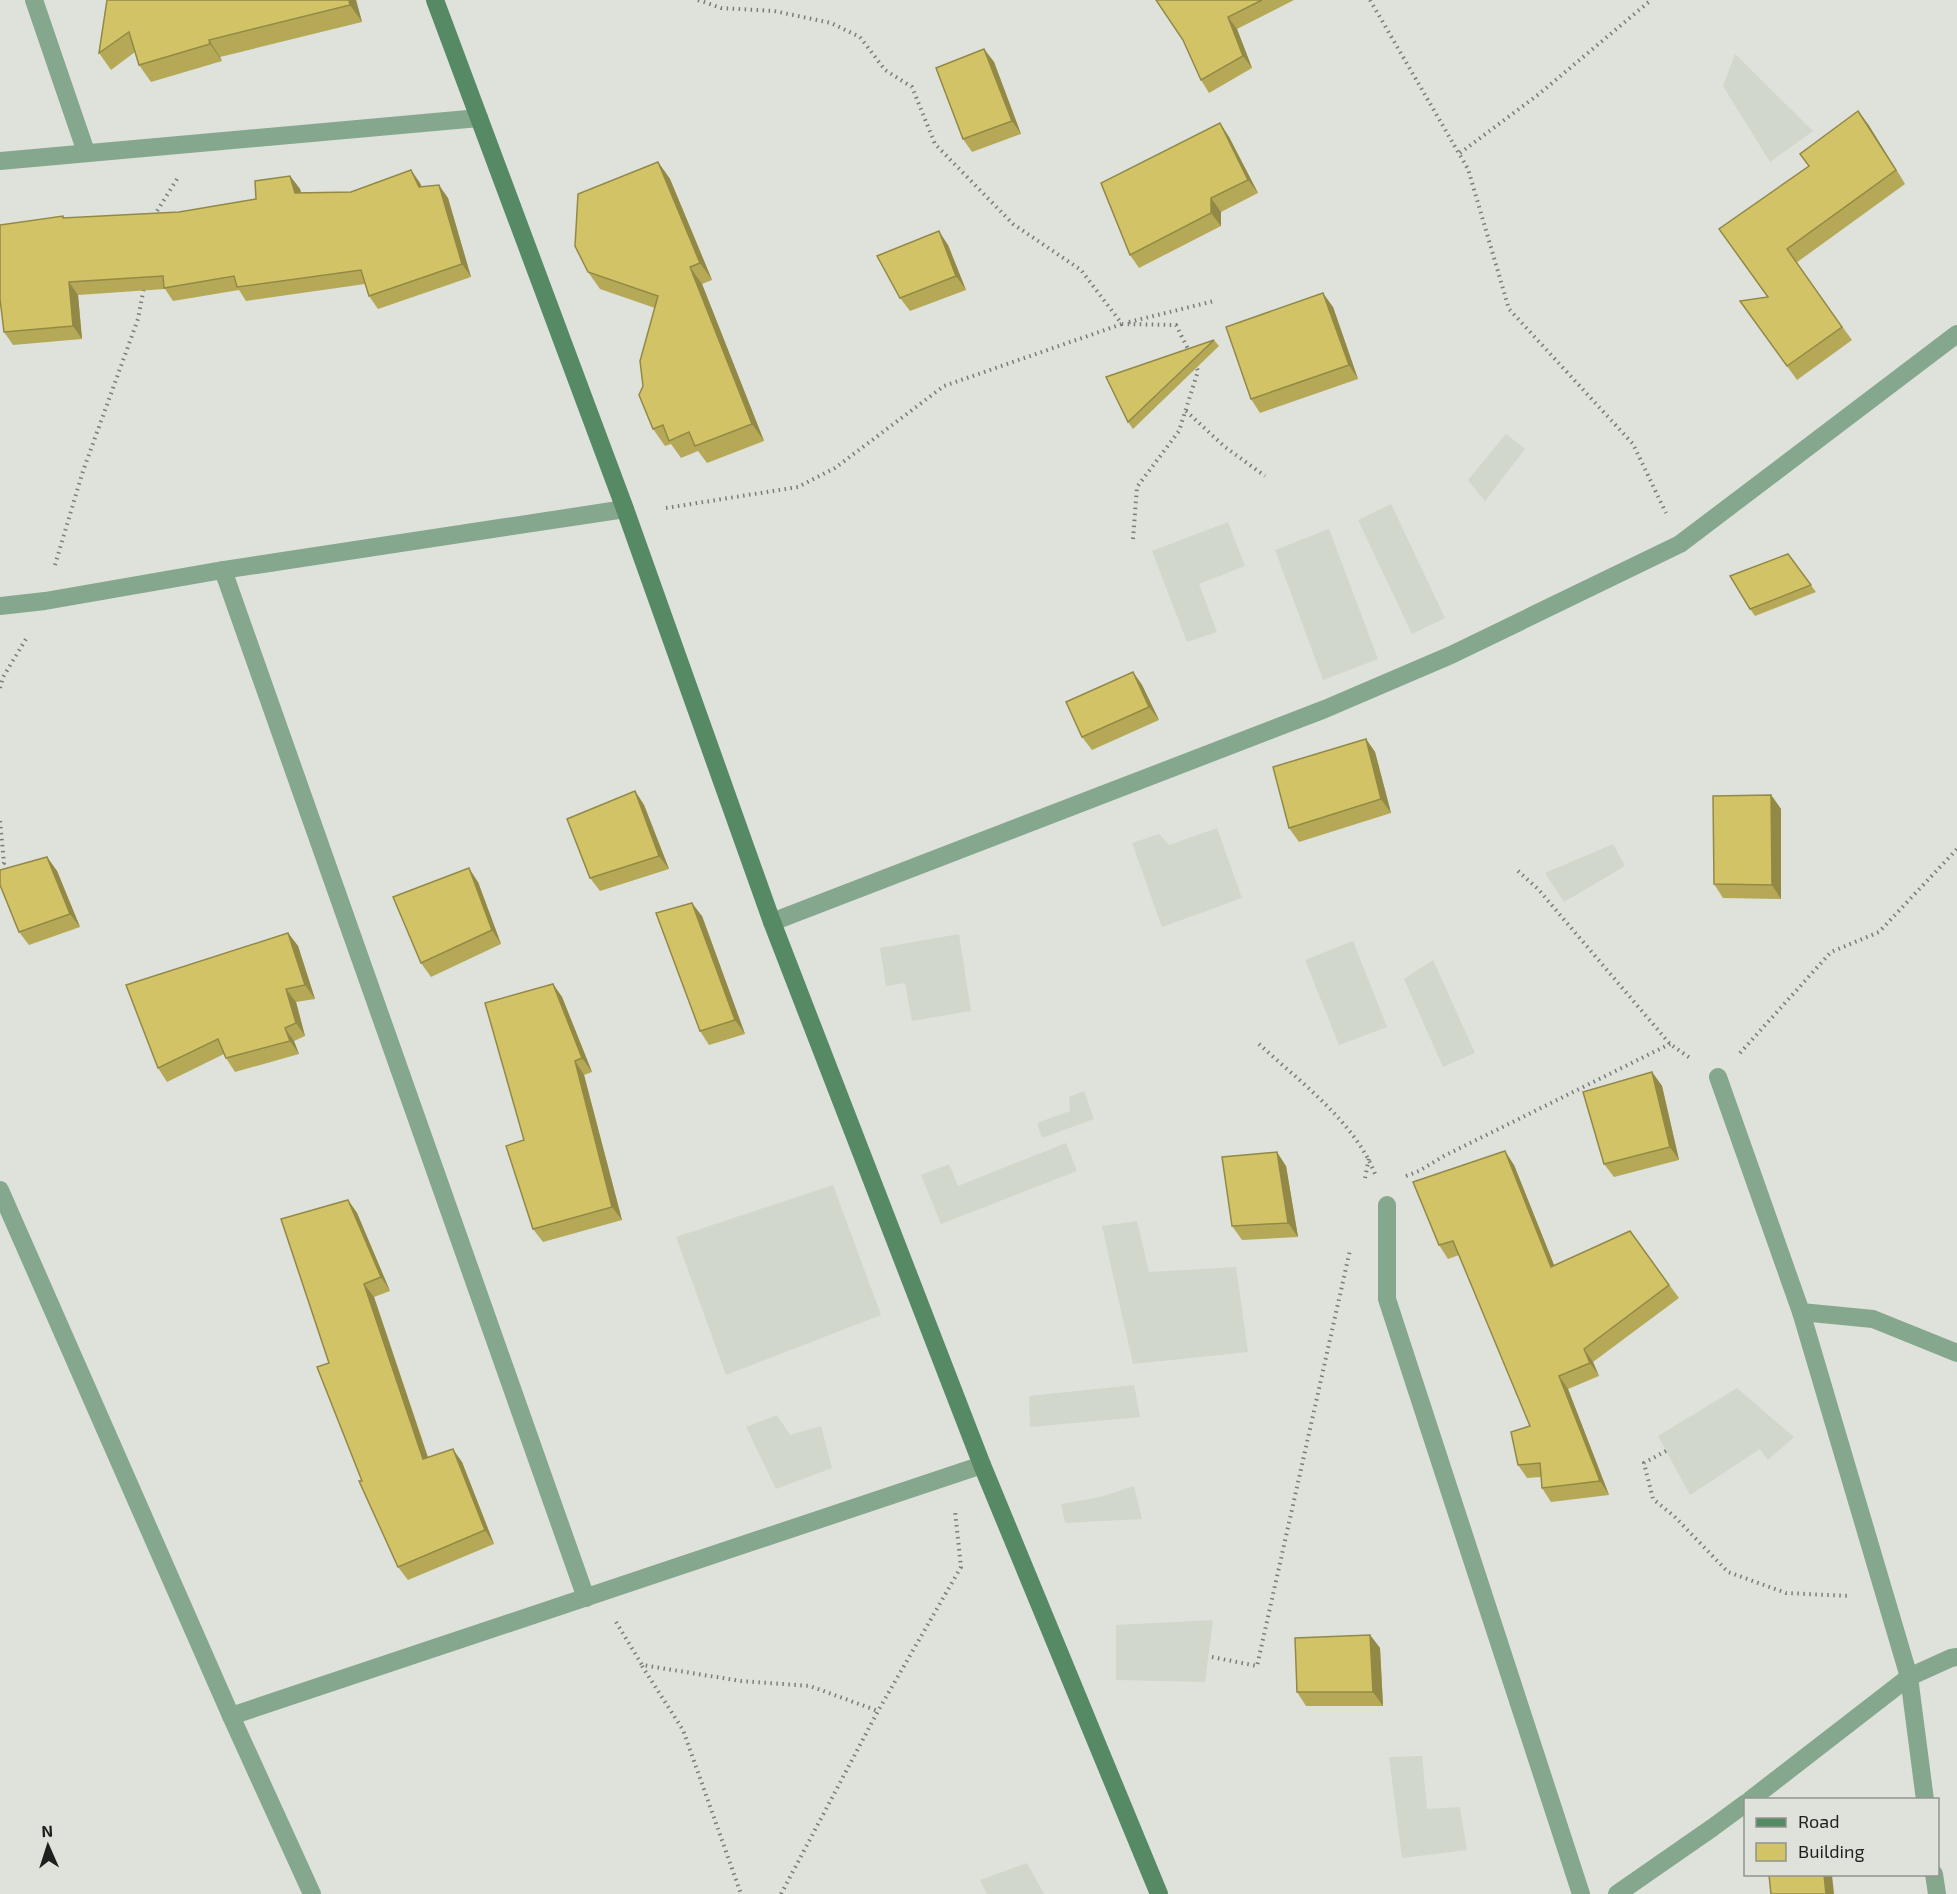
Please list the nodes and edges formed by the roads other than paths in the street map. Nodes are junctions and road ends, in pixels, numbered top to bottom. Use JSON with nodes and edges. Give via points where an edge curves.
{"nodes":[{"id":1,"x":34,"y":0,"type":"edge"},
{"id":2,"x":435,"y":0,"type":"edge"},
{"id":3,"x":479,"y":118,"type":"junction"},
{"id":4,"x":86,"y":152,"type":"junction"},
{"id":5,"x":0,"y":161,"type":"edge"},
{"id":6,"x":1957,"y":334,"type":"edge"},
{"id":7,"x":625,"y":508,"type":"junction"},
{"id":8,"x":223,"y":570,"type":"junction"},
{"id":9,"x":0,"y":606,"type":"edge"},
{"id":10,"x":772,"y":922,"type":"junction"},
{"id":11,"x":1718,"y":1077,"type":"road end"},
{"id":12,"x":0,"y":1190,"type":"edge"},
{"id":13,"x":1387,"y":1205,"type":"road end"},
{"id":14,"x":1801,"y":1312,"type":"junction"},
{"id":15,"x":1957,"y":1353,"type":"edge"},
{"id":16,"x":982,"y":1464,"type":"junction"},
{"id":17,"x":593,"y":1596,"type":"junction"},
{"id":18,"x":1957,"y":1657,"type":"edge"},
{"id":19,"x":1909,"y":1677,"type":"junction"},
{"id":20,"x":231,"y":1716,"type":"junction"},
{"id":21,"x":1753,"y":1798,"type":"edge"},
{"id":22,"x":1925,"y":1798,"type":"edge"},
{"id":23,"x":1744,"y":1804,"type":"edge"},
{"id":24,"x":1934,"y":1876,"type":"edge"},
{"id":25,"x":312,"y":1894,"type":"edge"},
{"id":26,"x":1159,"y":1894,"type":"edge"},
{"id":27,"x":1581,"y":1894,"type":"edge"},
{"id":28,"x":1617,"y":1894,"type":"edge"},
{"id":29,"x":1936,"y":1894,"type":"edge"}],
"edges":[{"from":1,"to":4,"type":"street"},
{"from":2,"to":3,"type":"street"},
{"from":3,"to":4,"type":"street"},
{"from":3,"to":7,"type":"street"},
{"from":4,"to":5,"type":"street"},
{"from":6,"to":10,"type":"street","via":[[1680,544],[1451,655],[1325,709]]},
{"from":7,"to":8,"type":"street"},
{"from":7,"to":10,"type":"street"},
{"from":8,"to":9,"type":"street"},
{"from":8,"to":17,"type":"street"},
{"from":10,"to":16,"type":"street"},
{"from":11,"to":14,"type":"street"},
{"from":12,"to":20,"type":"street"},
{"from":13,"to":27,"type":"street","via":[[1387,1299]]},
{"from":14,"to":15,"type":"street","via":[[1873,1319]]},
{"from":14,"to":19,"type":"street"},
{"from":16,"to":17,"type":"street"},
{"from":16,"to":26,"type":"street"},
{"from":17,"to":20,"type":"street"},
{"from":18,"to":19,"type":"street"},
{"from":19,"to":21,"type":"street"},
{"from":19,"to":22,"type":"street"},
{"from":20,"to":25,"type":"street"},
{"from":23,"to":28,"type":"street"},
{"from":24,"to":29,"type":"street"}]}
